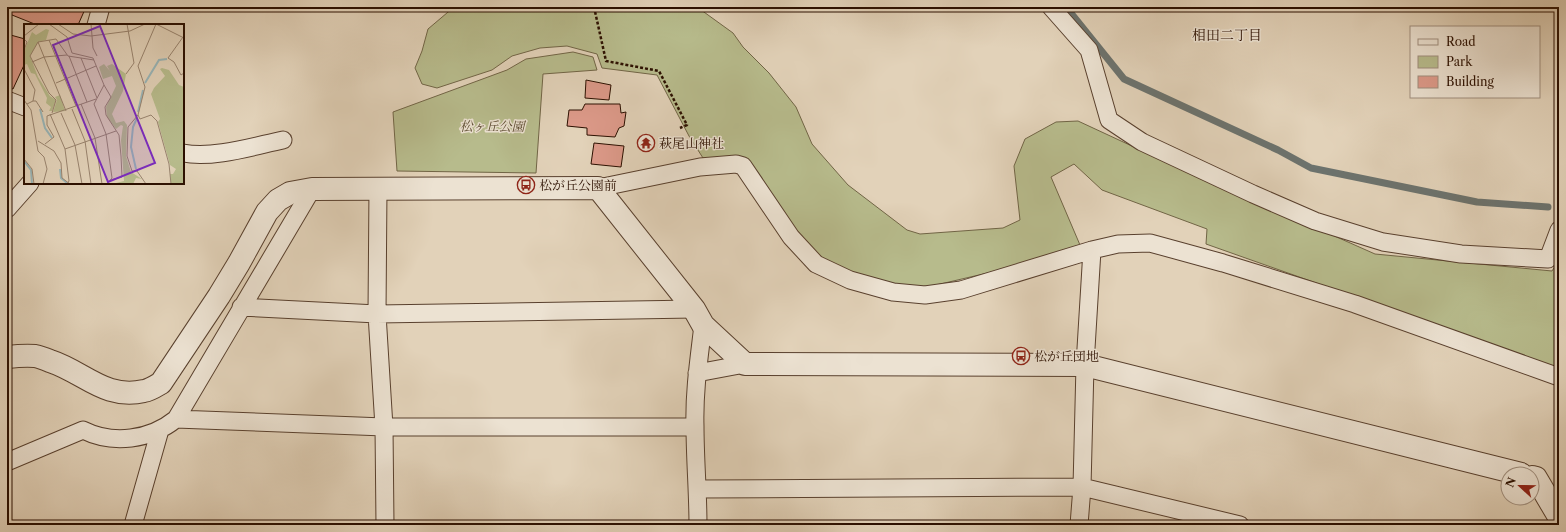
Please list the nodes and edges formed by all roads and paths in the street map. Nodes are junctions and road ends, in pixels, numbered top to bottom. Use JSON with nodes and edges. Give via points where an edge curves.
{"nodes":[{"id":1,"x":101,"y":7,"type":"edge"},
{"id":2,"x":594,"y":7,"type":"edge"},
{"id":3,"x":1051,"y":7,"type":"edge"},
{"id":4,"x":96,"y":24,"type":"edge"},
{"id":5,"x":7,"y":100,"type":"edge"},
{"id":6,"x":24,"y":107,"type":"edge"},
{"id":7,"x":680,"y":128,"type":"dead end"},
{"id":8,"x":283,"y":140,"type":"dead end"},
{"id":9,"x":184,"y":153,"type":"edge"},
{"id":10,"x":29,"y":184,"type":"edge"},
{"id":11,"x":378,"y":188,"type":"junction"},
{"id":12,"x":598,"y":188,"type":"junction"},
{"id":13,"x":312,"y":189,"type":"junction"},
{"id":14,"x":7,"y":209,"type":"edge"},
{"id":15,"x":1559,"y":230,"type":"edge"},
{"id":16,"x":1092,"y":250,"type":"junction"},
{"id":17,"x":241,"y":306,"type":"junction"},
{"id":18,"x":377,"y":314,"type":"junction"},
{"id":19,"x":699,"y":317,"type":"junction"},
{"id":20,"x":7,"y":358,"type":"edge"},
{"id":21,"x":745,"y":364,"type":"junction"},
{"id":22,"x":1085,"y":365,"type":"junction"},
{"id":23,"x":697,"y":374,"type":"junction"},
{"id":24,"x":1559,"y":377,"type":"edge"},
{"id":25,"x":176,"y":419,"type":"junction"},
{"id":26,"x":694,"y":426,"type":"junction"},
{"id":27,"x":384,"y":427,"type":"junction"},
{"id":28,"x":160,"y":430,"type":"junction"},
{"id":29,"x":7,"y":462,"type":"edge"},
{"id":30,"x":1500,"y":469,"type":"edge"},
{"id":31,"x":1540,"y":483,"type":"edge"},
{"id":32,"x":1082,"y":487,"type":"junction"},
{"id":33,"x":698,"y":489,"type":"junction"},
{"id":34,"x":1556,"y":503,"type":"edge"},
{"id":35,"x":133,"y":525,"type":"edge"},
{"id":36,"x":384,"y":525,"type":"edge"},
{"id":37,"x":698,"y":525,"type":"edge"},
{"id":38,"x":1079,"y":525,"type":"edge"},
{"id":39,"x":1240,"y":525,"type":"edge"}],
"edges":[{"from":1,"to":4,"type":"street"},
{"from":2,"to":7,"type":"path","via":[[606,61],[659,71],[687,125]]},
{"from":3,"to":15,"type":"street","via":[[1089,50],[1108,120],[1142,142],[1253,194],[1315,221],[1383,242],[1461,254],[1548,259]]},
{"from":5,"to":6,"type":"street"},
{"from":8,"to":9,"type":"street","via":[[234,151]]},
{"from":10,"to":14,"type":"street"},
{"from":11,"to":12,"type":"street"},
{"from":11,"to":13,"type":"street"},
{"from":11,"to":18,"type":"street"},
{"from":12,"to":16,"type":"street","via":[[700,167],[736,164],[743,166],[791,237],[816,264],[850,280],[893,292],[925,295],[961,290]]},
{"from":12,"to":19,"type":"street"},
{"from":13,"to":17,"type":"street"},
{"from":13,"to":20,"type":"street","via":[[290,193],[278,200],[268,212],[239,263],[161,383],[146,391],[113,392],[97,386],[70,369],[36,356]]},
{"from":16,"to":22,"type":"street"},
{"from":16,"to":24,"type":"street","via":[[1118,244],[1150,243],[1356,304]]},
{"from":17,"to":18,"type":"street"},
{"from":17,"to":25,"type":"street"},
{"from":18,"to":19,"type":"street"},
{"from":18,"to":27,"type":"street"},
{"from":19,"to":21,"type":"street"},
{"from":19,"to":23,"type":"street"},
{"from":21,"to":22,"type":"street"},
{"from":21,"to":23,"type":"street"},
{"from":22,"to":30,"type":"street"},
{"from":22,"to":32,"type":"street"},
{"from":23,"to":26,"type":"street"},
{"from":25,"to":27,"type":"street"},
{"from":25,"to":28,"type":"street"},
{"from":26,"to":27,"type":"street"},
{"from":26,"to":33,"type":"street"},
{"from":27,"to":36,"type":"street"},
{"from":28,"to":29,"type":"street","via":[[141,437],[113,438],[83,430]]},
{"from":28,"to":35,"type":"street"},
{"from":31,"to":34,"type":"street"},
{"from":32,"to":33,"type":"street"},
{"from":32,"to":38,"type":"street"},
{"from":32,"to":39,"type":"street"},
{"from":33,"to":37,"type":"street"}]}
